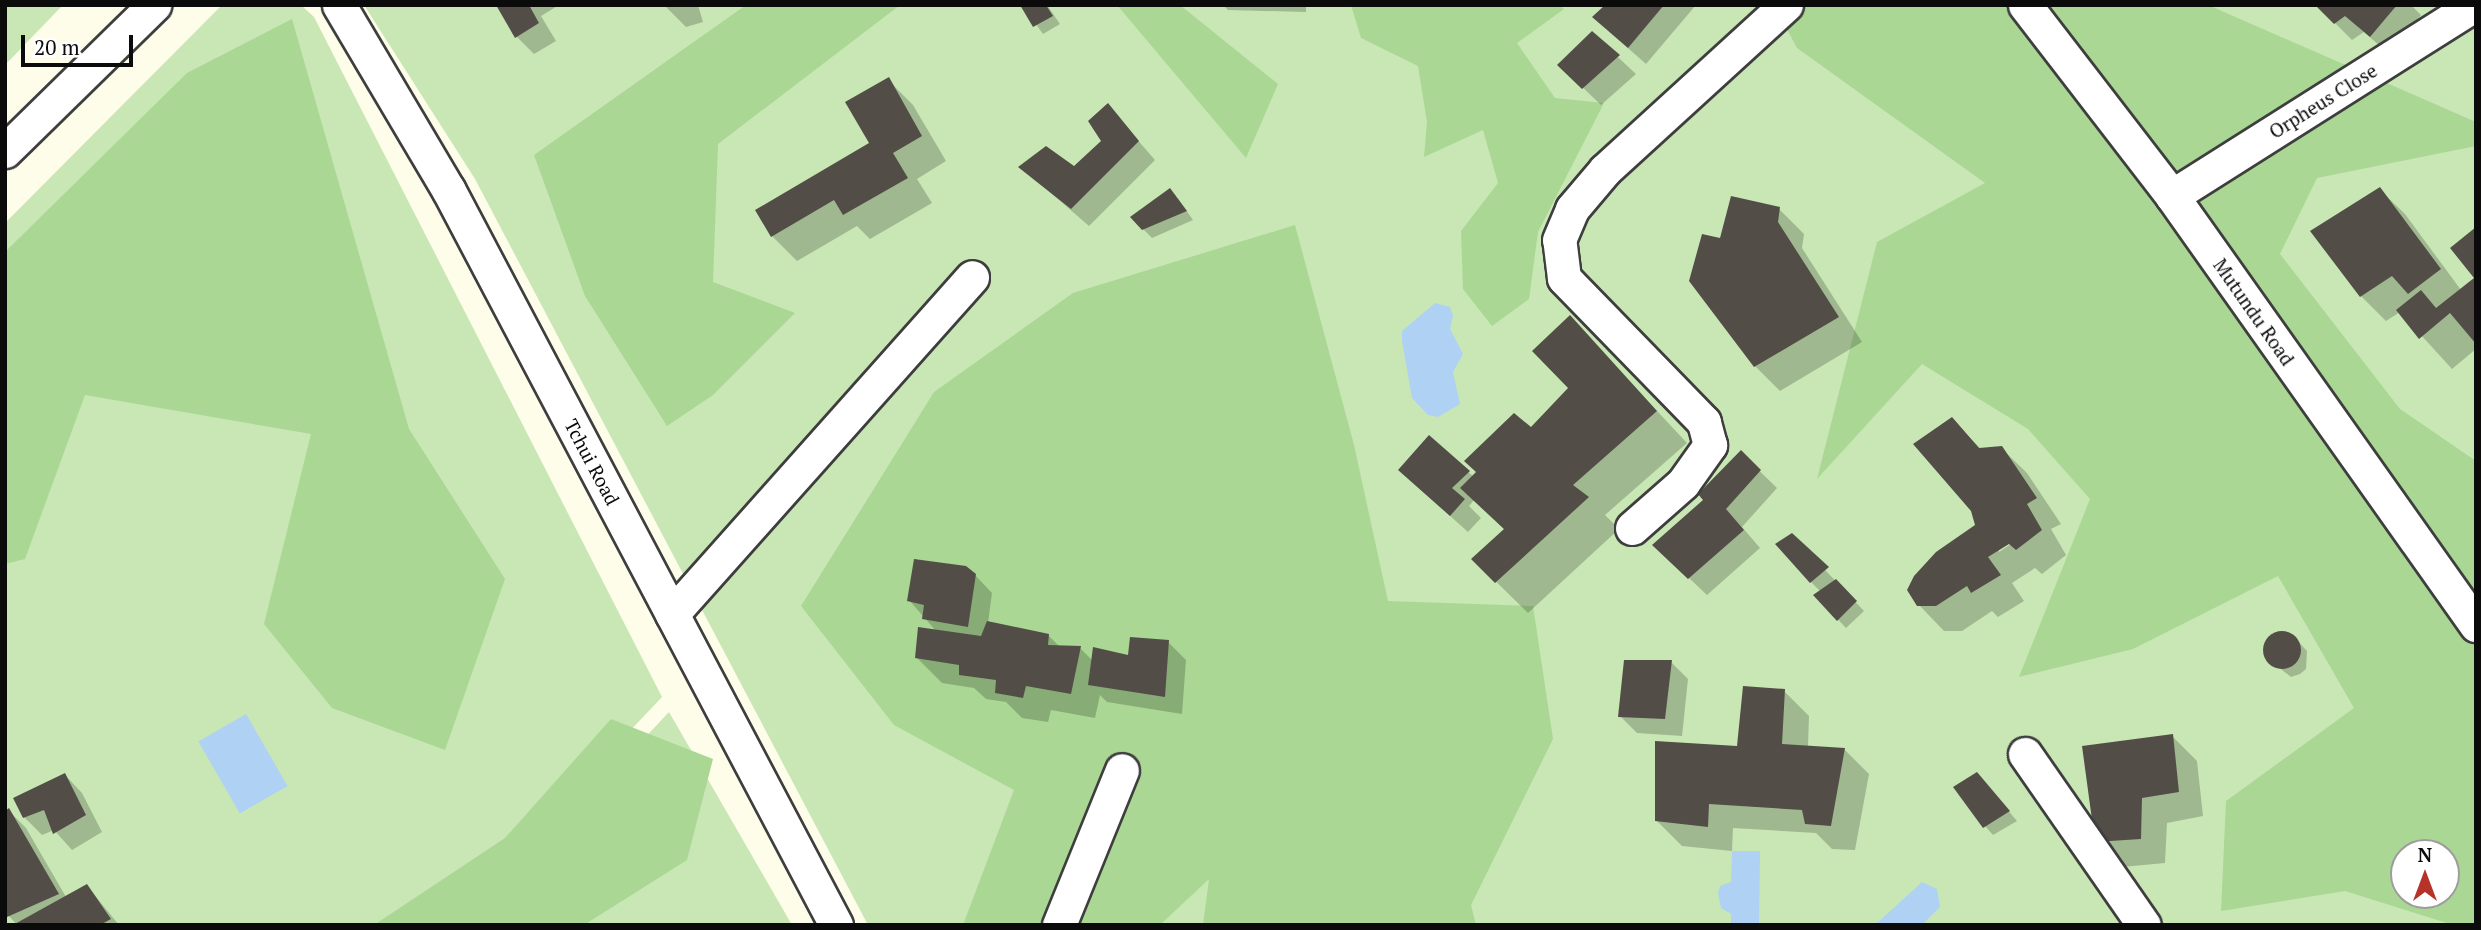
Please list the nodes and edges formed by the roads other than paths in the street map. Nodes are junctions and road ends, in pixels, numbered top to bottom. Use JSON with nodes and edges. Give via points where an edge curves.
{"nodes":[{"id":1,"x":153,"y":5,"type":"edge"},
{"id":2,"x":339,"y":5,"type":"edge"},
{"id":3,"x":1786,"y":5,"type":"edge"},
{"id":4,"x":2025,"y":5,"type":"edge"},
{"id":5,"x":2474,"y":5,"type":"edge"},
{"id":6,"x":5,"y":151,"type":"edge"},
{"id":7,"x":2172,"y":196,"type":"junction"},
{"id":8,"x":972,"y":277,"type":"dead end"},
{"id":9,"x":1632,"y":528,"type":"dead end"},
{"id":10,"x":672,"y":614,"type":"junction"},
{"id":11,"x":2476,"y":625,"type":"edge"},
{"id":12,"x":2025,"y":754,"type":"dead end"},
{"id":13,"x":1122,"y":770,"type":"dead end"},
{"id":14,"x":836,"y":925,"type":"edge"},
{"id":15,"x":1059,"y":925,"type":"edge"},
{"id":16,"x":2144,"y":925,"type":"edge"}],
"edges":[{"from":1,"to":6,"type":"street"},
{"from":2,"to":10,"type":"street","name":"Tchui Road","via":[[449,189]]},
{"from":3,"to":9,"type":"street","via":[[1605,170],[1572,209],[1559,240],[1564,278],[1704,422],[1710,445],[1683,482]]},
{"from":4,"to":7,"type":"street","name":"Mutundu Road"},
{"from":5,"to":7,"type":"street","name":"Orpheus Close"},
{"from":7,"to":11,"type":"street","name":"Mutundu Road"},
{"from":8,"to":10,"type":"street"},
{"from":10,"to":14,"type":"street","name":"Tchui Road"},
{"from":12,"to":16,"type":"street"},
{"from":13,"to":15,"type":"street"}]}
